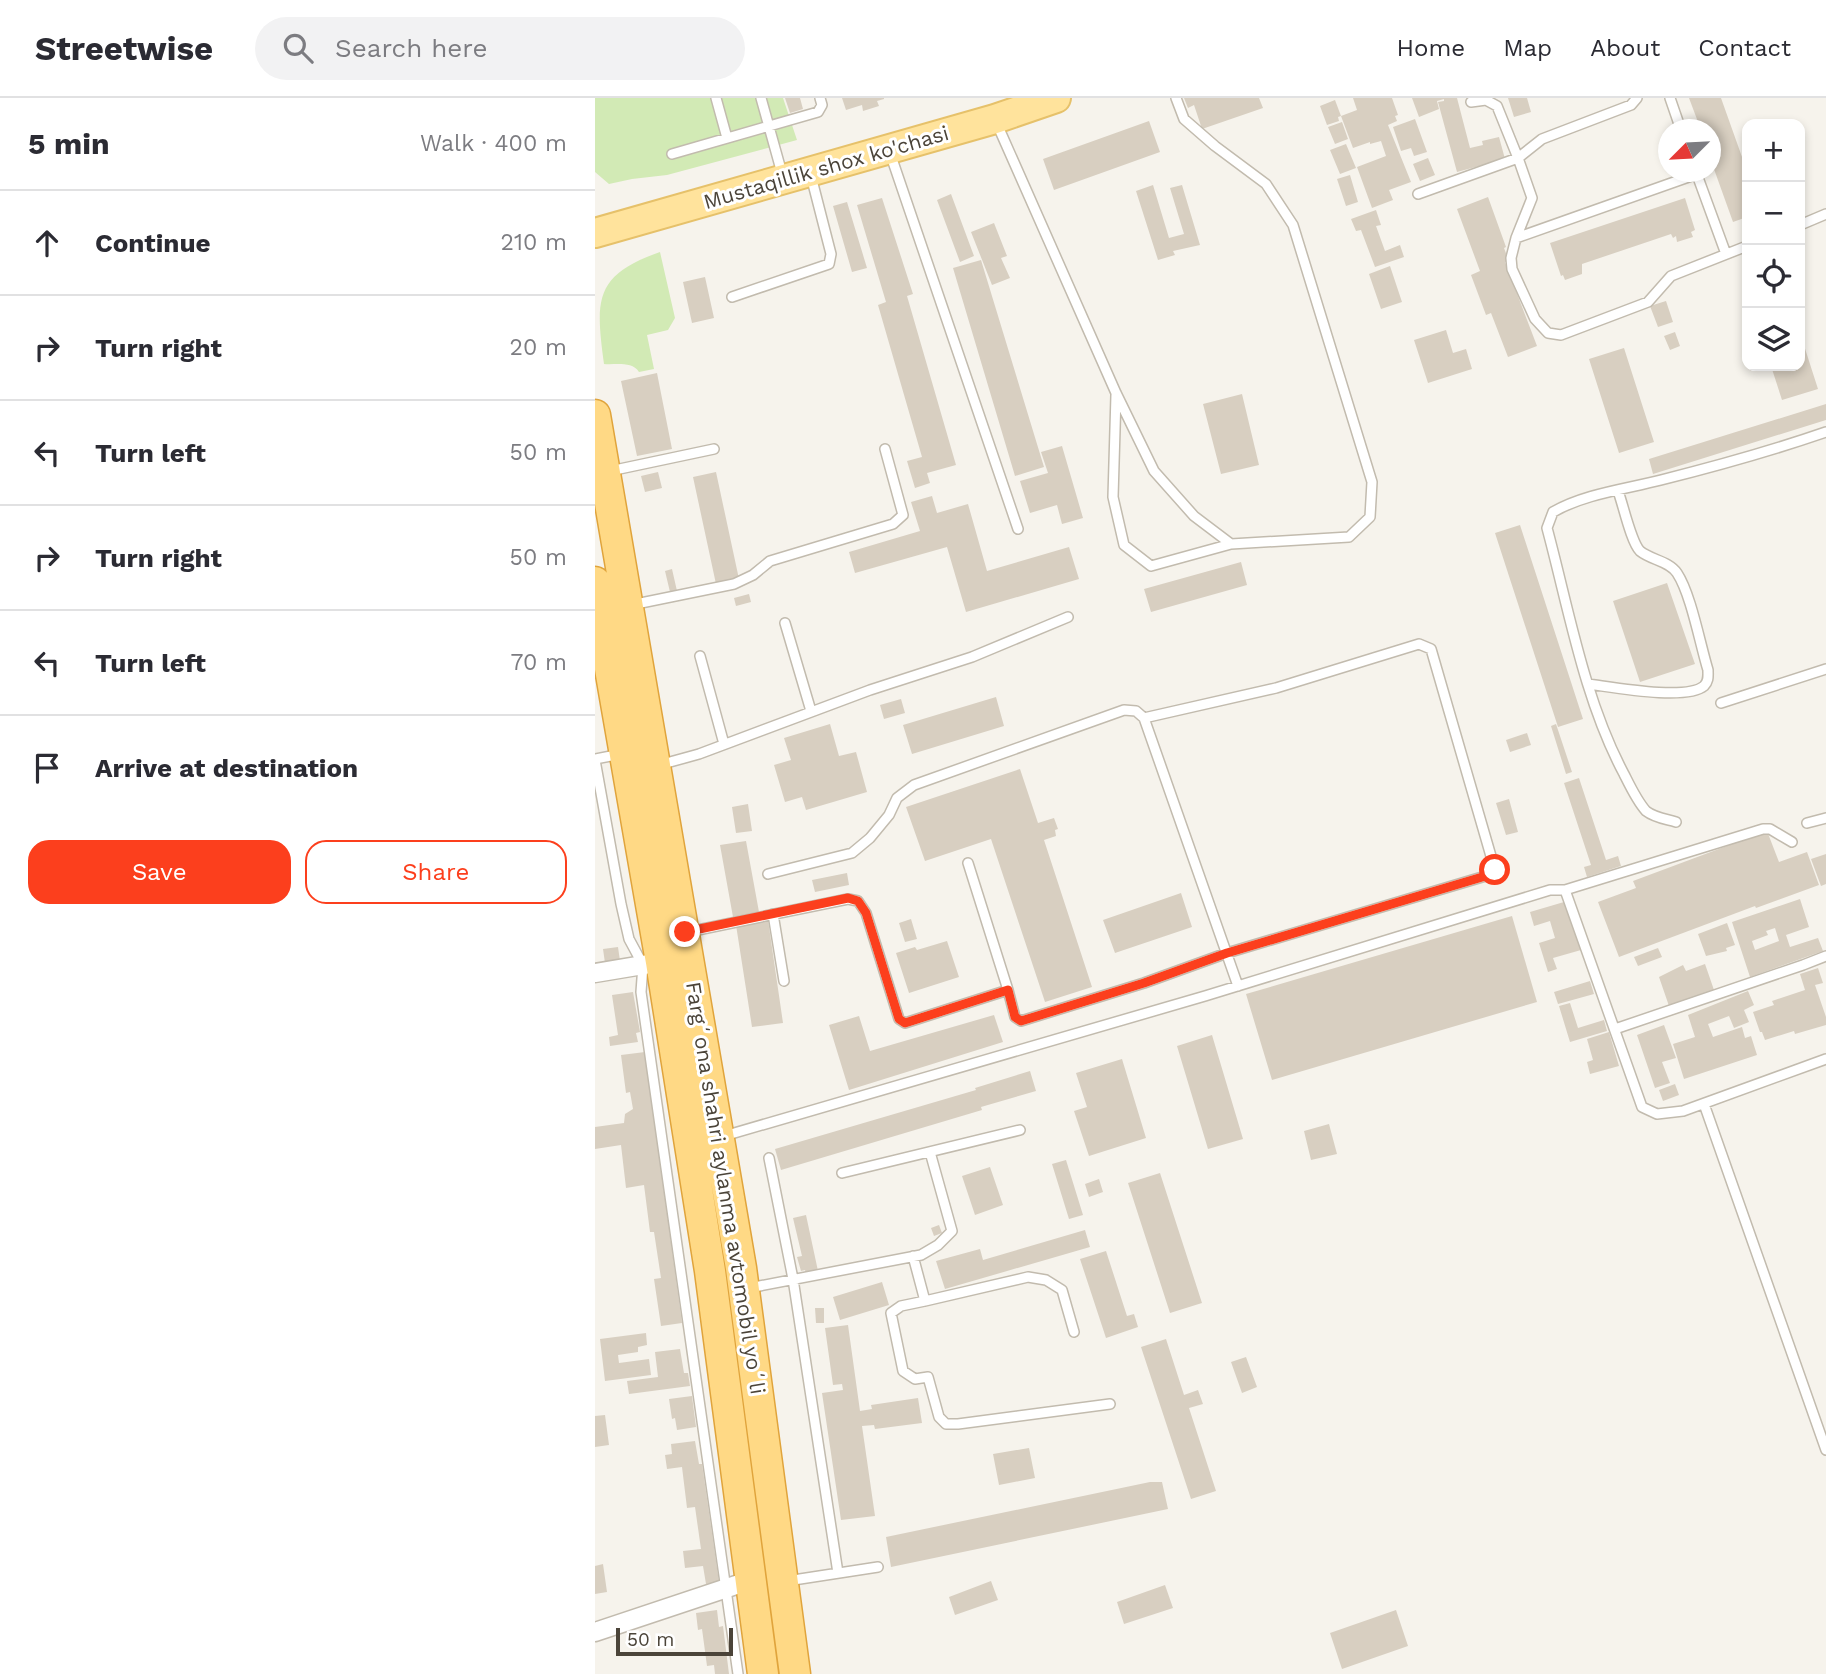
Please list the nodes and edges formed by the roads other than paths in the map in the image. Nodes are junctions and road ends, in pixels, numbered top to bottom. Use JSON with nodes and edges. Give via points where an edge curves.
{"nodes":[{"id":1,"x":716,"y":98,"type":"edge"},
{"id":2,"x":761,"y":98,"type":"edge"},
{"id":3,"x":820,"y":98,"type":"edge"},
{"id":4,"x":1176,"y":98,"type":"edge"},
{"id":5,"x":1637,"y":98,"type":"edge"},
{"id":6,"x":1670,"y":98,"type":"edge"},
{"id":7,"x":1046,"y":100,"type":"edge"},
{"id":8,"x":1471,"y":102,"type":"dead end"},
{"id":9,"x":995,"y":119,"type":"junction"},
{"id":10,"x":1677,"y":119,"type":"edge"},
{"id":11,"x":768,"y":127,"type":"junction"},
{"id":12,"x":727,"y":138,"type":"junction"},
{"id":13,"x":889,"y":149,"type":"junction"},
{"id":14,"x":672,"y":154,"type":"dead end"},
{"id":15,"x":1518,"y":158,"type":"junction"},
{"id":16,"x":810,"y":172,"type":"junction"},
{"id":17,"x":783,"y":180,"type":"junction"},
{"id":18,"x":1672,"y":182,"type":"edge"},
{"id":19,"x":1700,"y":182,"type":"edge"},
{"id":20,"x":1418,"y":194,"type":"dead end"},
{"id":21,"x":1826,"y":215,"type":"edge"},
{"id":22,"x":1805,"y":223,"type":"edge"},
{"id":23,"x":595,"y":233,"type":"edge"},
{"id":24,"x":1516,"y":238,"type":"junction"},
{"id":25,"x":1742,"y":248,"type":"edge"},
{"id":26,"x":1726,"y":254,"type":"junction"},
{"id":27,"x":732,"y":297,"type":"dead end"},
{"id":28,"x":1116,"y":393,"type":"junction"},
{"id":29,"x":595,"y":415,"type":"edge"},
{"id":30,"x":1826,"y":432,"type":"edge"},
{"id":31,"x":714,"y":449,"type":"dead end"},
{"id":32,"x":885,"y":449,"type":"dead end"},
{"id":33,"x":605,"y":472,"type":"junction"},
{"id":34,"x":1618,"y":491,"type":"junction"},
{"id":35,"x":1018,"y":529,"type":"dead end"},
{"id":36,"x":1231,"y":544,"type":"junction"},
{"id":37,"x":595,"y":582,"type":"edge"},
{"id":38,"x":628,"y":605,"type":"junction"},
{"id":39,"x":1068,"y":617,"type":"dead end"},
{"id":40,"x":785,"y":623,"type":"dead end"},
{"id":41,"x":701,"y":656,"type":"dead end"},
{"id":42,"x":1826,"y":669,"type":"edge"},
{"id":43,"x":1588,"y":684,"type":"junction"},
{"id":44,"x":1721,"y":703,"type":"dead end"},
{"id":45,"x":811,"y":711,"type":"junction"},
{"id":46,"x":1144,"y":718,"type":"junction"},
{"id":47,"x":724,"y":744,"type":"junction"},
{"id":48,"x":625,"y":753,"type":"junction"},
{"id":49,"x":595,"y":759,"type":"edge"},
{"id":50,"x":656,"y":765,"type":"junction"},
{"id":51,"x":1826,"y":818,"type":"edge"},
{"id":52,"x":1676,"y":821,"type":"dead end"},
{"id":53,"x":1807,"y":823,"type":"dead end"},
{"id":54,"x":1792,"y":842,"type":"dead end"},
{"id":55,"x":968,"y":863,"type":"dead end"},
{"id":56,"x":768,"y":874,"type":"dead end"},
{"id":57,"x":1565,"y":890,"type":"junction"},
{"id":58,"x":773,"y":914,"type":"junction"},
{"id":59,"x":685,"y":932,"type":"junction"},
{"id":60,"x":1227,"y":953,"type":"junction"},
{"id":61,"x":1826,"y":956,"type":"edge"},
{"id":62,"x":652,"y":964,"type":"junction"},
{"id":63,"x":595,"y":973,"type":"edge"},
{"id":64,"x":784,"y":981,"type":"dead end"},
{"id":65,"x":1238,"y":986,"type":"junction"},
{"id":66,"x":1008,"y":990,"type":"junction"},
{"id":67,"x":1615,"y":1029,"type":"junction"},
{"id":68,"x":1826,"y":1059,"type":"edge"},
{"id":69,"x":1704,"y":1104,"type":"junction"},
{"id":70,"x":1020,"y":1130,"type":"dead end"},
{"id":71,"x":719,"y":1138,"type":"junction"},
{"id":72,"x":930,"y":1152,"type":"junction"},
{"id":73,"x":769,"y":1158,"type":"dead end"},
{"id":74,"x":842,"y":1173,"type":"dead end"},
{"id":75,"x":913,"y":1256,"type":"junction"},
{"id":76,"x":793,"y":1279,"type":"junction"},
{"id":77,"x":744,"y":1289,"type":"junction"},
{"id":78,"x":925,"y":1301,"type":"junction"},
{"id":79,"x":1074,"y":1332,"type":"dead end"},
{"id":80,"x":1110,"y":1404,"type":"dead end"},
{"id":81,"x":1826,"y":1450,"type":"edge"},
{"id":82,"x":878,"y":1567,"type":"dead end"},
{"id":83,"x":838,"y":1573,"type":"junction"},
{"id":84,"x":783,"y":1582,"type":"junction"},
{"id":85,"x":739,"y":1585,"type":"junction"},
{"id":86,"x":595,"y":1632,"type":"edge"},
{"id":87,"x":738,"y":1674,"type":"edge"},
{"id":88,"x":763,"y":1674,"type":"edge"},
{"id":89,"x":795,"y":1674,"type":"edge"}],
"edges":[{"from":1,"to":12,"type":"lane"},
{"from":2,"to":11,"type":"lane"},
{"from":3,"to":11,"type":"lane","via":[[818,112]]},
{"from":4,"to":36,"type":"lane","via":[[1184,119],[1266,184],[1293,225],[1372,482],[1370,517],[1349,537]]},
{"from":5,"to":15,"type":"lane","via":[[1631,105],[1542,139]]},
{"from":6,"to":10,"type":"lane"},
{"from":7,"to":9,"type":"main road","name":"Mustaqillik shox ko'chasi"},
{"from":8,"to":15,"type":"lane","via":[[1486,100],[1497,106]]},
{"from":9,"to":13,"type":"main road","name":"Mustaqillik shox ko'chasi"},
{"from":9,"to":28,"type":"lane"},
{"from":11,"to":12,"type":"lane"},
{"from":11,"to":17,"type":"lane"},
{"from":12,"to":14,"type":"lane"},
{"from":13,"to":16,"type":"main road","name":"Mustaqillik shox ko'chasi"},
{"from":13,"to":35,"type":"lane"},
{"from":15,"to":20,"type":"lane"},
{"from":15,"to":24,"type":"lane","via":[[1532,198]]},
{"from":16,"to":17,"type":"main road","name":"Mustaqillik shox ko'chasi"},
{"from":16,"to":27,"type":"lane","via":[[831,254],[829,264]]},
{"from":17,"to":23,"type":"main road","name":"Mustaqillik shox ko'chasi"},
{"from":18,"to":24,"type":"lane"},
{"from":19,"to":26,"type":"lane"},
{"from":21,"to":22,"type":"lane"},
{"from":24,"to":26,"type":"lane","via":[[1511,258],[1518,285],[1535,319],[1553,335],[1648,302],[1671,276]]},
{"from":25,"to":26,"type":"lane"},
{"from":28,"to":36,"type":"lane","via":[[1154,471],[1194,516]]},
{"from":28,"to":36,"type":"lane","via":[[1113,497],[1124,545],[1151,566]]},
{"from":29,"to":33,"type":"highway","name":"Fargʻona shahri aylanma avtomobil yoʻli"},
{"from":30,"to":34,"type":"lane","via":[[1756,456]]},
{"from":31,"to":33,"type":"lane"},
{"from":32,"to":38,"type":"lane","via":[[903,515],[893,524],[770,561],[734,584]]},
{"from":33,"to":38,"type":"highway","name":"Fargʻona shahri aylanma avtomobil yoʻli"},
{"from":34,"to":43,"type":"lane","via":[[1564,506],[1553,512],[1548,528]]},
{"from":34,"to":43,"type":"lane","via":[[1637,548],[1677,573],[1708,680],[1703,687],[1669,693]]},
{"from":37,"to":48,"type":"highway","name":"Fargʻona shahri aylanma avtomobil yoʻli"},
{"from":38,"to":50,"type":"highway","name":"Fargʻona shahri aylanma avtomobil yoʻli"},
{"from":39,"to":45,"type":"lane","via":[[972,657]]},
{"from":40,"to":45,"type":"lane"},
{"from":41,"to":47,"type":"lane"},
{"from":42,"to":44,"type":"lane"},
{"from":43,"to":52,"type":"lane","via":[[1609,747],[1632,790],[1646,810]]},
{"from":45,"to":47,"type":"lane"},
{"from":46,"to":56,"type":"lane","via":[[1136,711],[1124,710],[914,785],[897,798],[889,815],[852,853]]},
{"from":46,"to":60,"type":"lane"},
{"from":46,"to":60,"type":"lane","via":[[1276,688],[1419,644],[1431,649],[1495,870]]},
{"from":47,"to":50,"type":"lane"},
{"from":48,"to":49,"type":"lane"},
{"from":48,"to":62,"type":"highway","name":"Fargʻona shahri aylanma avtomobil yoʻli"},
{"from":49,"to":62,"type":"lane","via":[[629,939]]},
{"from":50,"to":59,"type":"highway","name":"Fargʻona shahri aylanma avtomobil yoʻli"},
{"from":51,"to":53,"type":"lane"},
{"from":54,"to":57,"type":"lane","via":[[1763,829]]},
{"from":55,"to":66,"type":"lane"},
{"from":57,"to":65,"type":"lane","via":[[1550,890]]},
{"from":57,"to":67,"type":"lane"},
{"from":58,"to":59,"type":"lane"},
{"from":58,"to":64,"type":"lane"},
{"from":58,"to":66,"type":"lane","via":[[848,898],[858,901],[866,913],[899,1019],[905,1023]]},
{"from":59,"to":71,"type":"highway","name":"Fargʻona shahri aylanma avtomobil yoʻli"},
{"from":60,"to":65,"type":"lane"},
{"from":60,"to":66,"type":"lane","via":[[1021,1021],[1015,1017]]},
{"from":61,"to":67,"type":"lane"},
{"from":62,"to":63,"type":"street"},
{"from":62,"to":85,"type":"highway","name":"Fargʻona shahri aylanma avtomobil yoʻli","via":[[710,1270]]},
{"from":65,"to":71,"type":"lane"},
{"from":67,"to":69,"type":"lane","via":[[1642,1107],[1657,1114]]},
{"from":68,"to":69,"type":"lane"},
{"from":69,"to":81,"type":"lane"},
{"from":70,"to":72,"type":"lane"},
{"from":71,"to":77,"type":"highway","name":"Fargʻona shahri aylanma avtomobil yoʻli"},
{"from":72,"to":74,"type":"lane"},
{"from":72,"to":75,"type":"lane","via":[[952,1231],[938,1245]]},
{"from":73,"to":76,"type":"lane"},
{"from":75,"to":76,"type":"lane"},
{"from":75,"to":78,"type":"lane"},
{"from":76,"to":77,"type":"lane"},
{"from":76,"to":83,"type":"lane"},
{"from":77,"to":84,"type":"highway","name":"Fargʻona shahri aylanma avtomobil yoʻli"},
{"from":78,"to":79,"type":"lane","via":[[1028,1277],[1046,1280],[1062,1290]]},
{"from":78,"to":80,"type":"lane","via":[[891,1313],[904,1371],[915,1379],[928,1377],[939,1417],[946,1424]]},
{"from":82,"to":83,"type":"lane"},
{"from":83,"to":84,"type":"lane"},
{"from":84,"to":89,"type":"highway","name":"Fargʻona shahri aylanma avtomobil yoʻli"},
{"from":85,"to":86,"type":"street"},
{"from":85,"to":87,"type":"lane"},
{"from":85,"to":88,"type":"highway","name":"Fargʻona shahri aylanma avtomobil yoʻli"}]}
